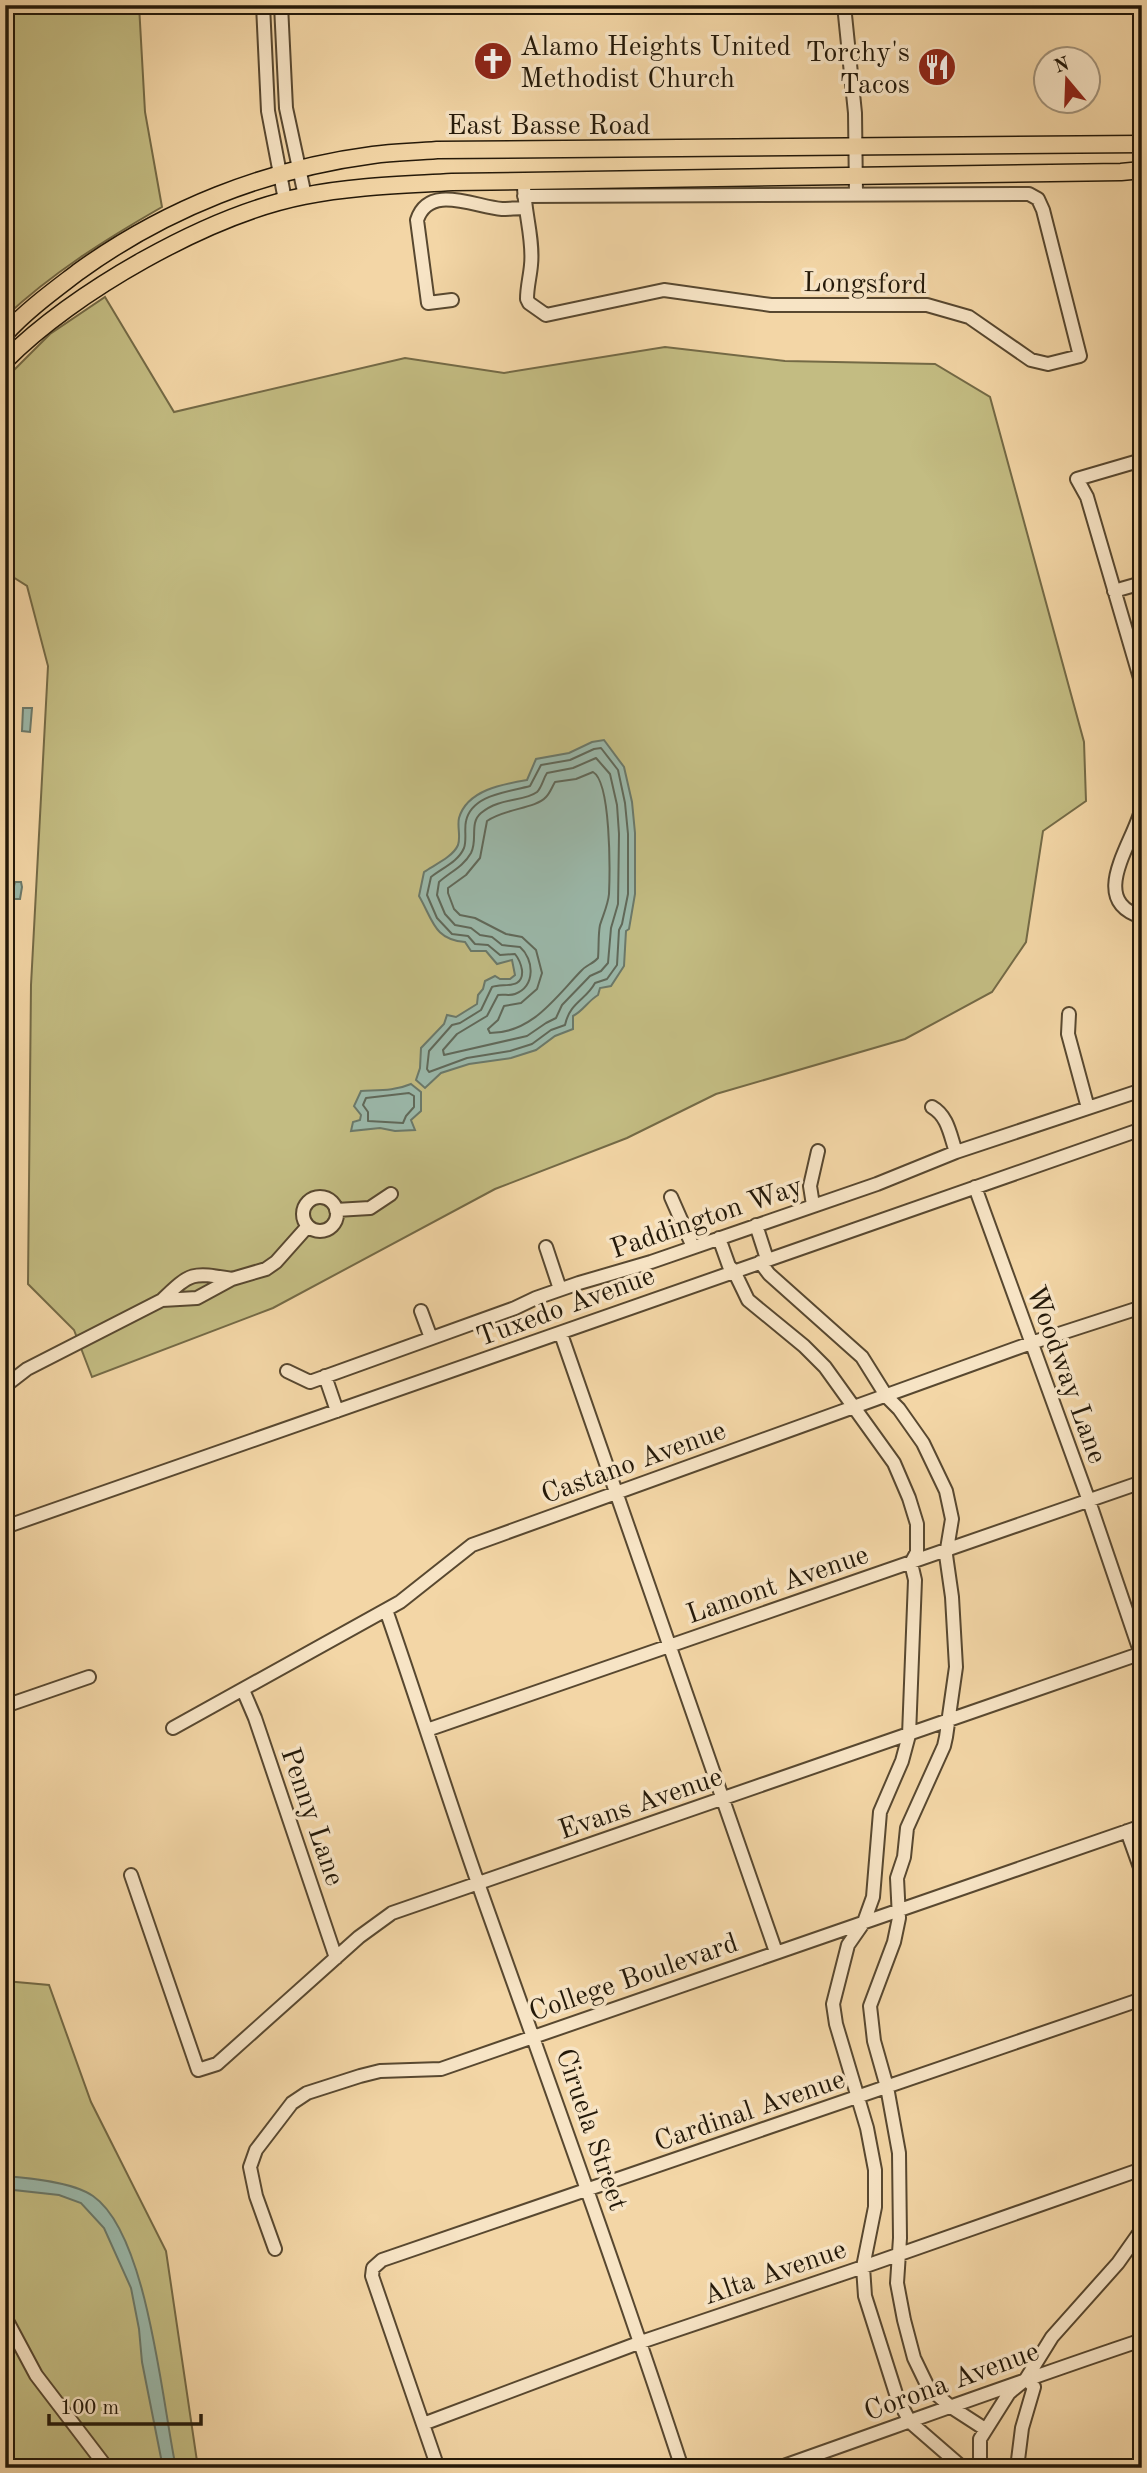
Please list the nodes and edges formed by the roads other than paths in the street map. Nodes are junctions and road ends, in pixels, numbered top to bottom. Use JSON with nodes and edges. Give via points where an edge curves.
{"nodes":[{"id":1,"x":263,"y":5,"type":"edge"},
{"id":2,"x":281,"y":5,"type":"edge"},
{"id":3,"x":844,"y":5,"type":"edge"},
{"id":4,"x":1142,"y":144,"type":"edge"},
{"id":5,"x":855,"y":148,"type":"junction"},
{"id":6,"x":300,"y":169,"type":"junction"},
{"id":7,"x":1142,"y":170,"type":"edge"},
{"id":8,"x":281,"y":173,"type":"junction"},
{"id":9,"x":856,"y":176,"type":"junction"},
{"id":10,"x":524,"y":195,"type":"junction"},
{"id":11,"x":856,"y":195,"type":"junction"},
{"id":12,"x":305,"y":196,"type":"junction"},
{"id":13,"x":285,"y":200,"type":"junction"},
{"id":14,"x":452,"y":300,"type":"dead end"},
{"id":15,"x":5,"y":334,"type":"edge"},
{"id":16,"x":5,"y":362,"type":"edge"},
{"id":17,"x":1142,"y":460,"type":"edge"},
{"id":18,"x":1142,"y":583,"type":"edge"},
{"id":19,"x":1114,"y":591,"type":"junction"},
{"id":20,"x":1142,"y":685,"type":"edge"},
{"id":21,"x":1142,"y":807,"type":"edge"},
{"id":22,"x":1142,"y":917,"type":"edge"},
{"id":23,"x":1069,"y":1014,"type":"dead end"},
{"id":24,"x":1142,"y":1090,"type":"edge"},
{"id":25,"x":932,"y":1107,"type":"dead end"},
{"id":26,"x":1088,"y":1108,"type":"junction"},
{"id":27,"x":1142,"y":1129,"type":"edge"},
{"id":28,"x":818,"y":1151,"type":"dead end"},
{"id":29,"x":956,"y":1152,"type":"junction"},
{"id":30,"x":975,"y":1187,"type":"junction"},
{"id":31,"x":391,"y":1194,"type":"dead end"},
{"id":32,"x":671,"y":1197,"type":"dead end"},
{"id":33,"x":813,"y":1205,"type":"junction"},
{"id":34,"x":336,"y":1210,"type":"junction"},
{"id":35,"x":756,"y":1225,"type":"junction"},
{"id":36,"x":308,"y":1226,"type":"junction"},
{"id":37,"x":719,"y":1238,"type":"junction"},
{"id":38,"x":545,"y":1247,"type":"dead end"},
{"id":39,"x":693,"y":1247,"type":"junction"},
{"id":40,"x":764,"y":1260,"type":"junction"},
{"id":41,"x":734,"y":1270,"type":"junction"},
{"id":42,"x":232,"y":1279,"type":"junction"},
{"id":43,"x":560,"y":1289,"type":"junction"},
{"id":44,"x":162,"y":1300,"type":"junction"},
{"id":45,"x":1142,"y":1307,"type":"edge"},
{"id":46,"x":421,"y":1311,"type":"dead end"},
{"id":47,"x":561,"y":1334,"type":"junction"},
{"id":48,"x":431,"y":1338,"type":"junction"},
{"id":49,"x":1031,"y":1343,"type":"junction"},
{"id":50,"x":287,"y":1371,"type":"dead end"},
{"id":51,"x":325,"y":1376,"type":"junction"},
{"id":52,"x":5,"y":1386,"type":"edge"},
{"id":53,"x":887,"y":1397,"type":"junction"},
{"id":54,"x":855,"y":1408,"type":"junction"},
{"id":55,"x":337,"y":1411,"type":"junction"},
{"id":56,"x":1142,"y":1482,"type":"edge"},
{"id":57,"x":616,"y":1492,"type":"junction"},
{"id":58,"x":1088,"y":1501,"type":"junction"},
{"id":59,"x":5,"y":1527,"type":"edge"},
{"id":60,"x":948,"y":1550,"type":"junction"},
{"id":61,"x":911,"y":1563,"type":"junction"},
{"id":62,"x":386,"y":1610,"type":"junction"},
{"id":63,"x":670,"y":1645,"type":"junction"},
{"id":64,"x":1141,"y":1655,"type":"edge"},
{"id":65,"x":89,"y":1677,"type":"dead end"},
{"id":66,"x":243,"y":1690,"type":"junction"},
{"id":67,"x":5,"y":1706,"type":"edge"},
{"id":68,"x":947,"y":1721,"type":"junction"},
{"id":69,"x":173,"y":1728,"type":"dead end"},
{"id":70,"x":427,"y":1730,"type":"junction"},
{"id":71,"x":909,"y":1735,"type":"junction"},
{"id":72,"x":723,"y":1800,"type":"junction"},
{"id":73,"x":1142,"y":1826,"type":"edge"},
{"id":74,"x":1127,"y":1831,"type":"junction"},
{"id":75,"x":1142,"y":1873,"type":"edge"},
{"id":76,"x":131,"y":1875,"type":"dead end"},
{"id":77,"x":479,"y":1885,"type":"junction"},
{"id":78,"x":900,"y":1909,"type":"junction"},
{"id":79,"x":864,"y":1922,"type":"junction"},
{"id":80,"x":776,"y":1952,"type":"junction"},
{"id":81,"x":336,"y":1958,"type":"junction"},
{"id":82,"x":1142,"y":1999,"type":"edge"},
{"id":83,"x":534,"y":2036,"type":"junction"},
{"id":84,"x":887,"y":2087,"type":"junction"},
{"id":85,"x":858,"y":2097,"type":"junction"},
{"id":86,"x":1142,"y":2169,"type":"edge"},
{"id":87,"x":588,"y":2189,"type":"junction"},
{"id":88,"x":1142,"y":2229,"type":"edge"},
{"id":89,"x":275,"y":2249,"type":"dead end"},
{"id":90,"x":898,"y":2255,"type":"junction"},
{"id":91,"x":863,"y":2267,"type":"junction"},
{"id":92,"x":5,"y":2318,"type":"edge"},
{"id":93,"x":1142,"y":2340,"type":"edge"},
{"id":94,"x":641,"y":2342,"type":"junction"},
{"id":95,"x":1026,"y":2379,"type":"junction"},
{"id":96,"x":951,"y":2407,"type":"junction"},
{"id":97,"x":910,"y":2422,"type":"junction"},
{"id":98,"x":423,"y":2424,"type":"junction"},
{"id":99,"x":985,"y":2429,"type":"junction"},
{"id":100,"x":107,"y":2468,"type":"edge"},
{"id":101,"x":438,"y":2468,"type":"edge"},
{"id":102,"x":682,"y":2468,"type":"edge"},
{"id":103,"x":778,"y":2468,"type":"edge"},
{"id":104,"x":963,"y":2468,"type":"edge"},
{"id":105,"x":980,"y":2468,"type":"edge"},
{"id":106,"x":1017,"y":2468,"type":"edge"}],
"edges":[{"from":1,"to":8,"type":"street","via":[[268,111]]},
{"from":2,"to":6,"type":"street","via":[[286,108]]},
{"from":3,"to":5,"type":"street"},
{"from":4,"to":5,"type":"main road","name":"East Basse Road"},
{"from":5,"to":6,"type":"main road","name":"East Basse Road","via":[[437,150],[373,155]]},
{"from":5,"to":9,"type":"street"},
{"from":6,"to":8,"type":"main road","name":"East Basse Road"},
{"from":6,"to":12,"type":"street"},
{"from":7,"to":9,"type":"main road","name":"East Basse Road"},
{"from":8,"to":13,"type":"street"},
{"from":8,"to":15,"type":"main road","name":"East Basse Road","via":[[219,194],[134,236],[42,299]]},
{"from":9,"to":10,"type":"main road","name":"East Basse Road"},
{"from":9,"to":11,"type":"street"},
{"from":10,"to":11,"type":"street","name":"Longsford"},
{"from":10,"to":11,"type":"street","name":"Longsford","via":[[531,258],[527,299],[546,316],[664,290],[771,305],[927,305],[969,317],[1031,359],[1048,364],[1080,356],[1043,210],[1034,195]]},
{"from":10,"to":12,"type":"main road","name":"East Basse Road","via":[[388,185]]},
{"from":10,"to":14,"type":"street","via":[[500,209],[439,200],[421,209],[417,220],[428,303]]},
{"from":12,"to":13,"type":"main road","name":"East Basse Road"},
{"from":13,"to":16,"type":"main road","name":"East Basse Road","via":[[211,227],[120,275],[66,308]]},
{"from":17,"to":19,"type":"street","via":[[1077,479],[1087,498]]},
{"from":18,"to":19,"type":"street"},
{"from":19,"to":20,"type":"street"},
{"from":21,"to":22,"type":"street","via":[[1114,881],[1120,905]]},
{"from":23,"to":26,"type":"street","via":[[1068,1034]]},
{"from":24,"to":26,"type":"street","name":"Paddington Way"},
{"from":25,"to":29,"type":"street","via":[[945,1118]]},
{"from":26,"to":29,"type":"street","name":"Paddington Way"},
{"from":27,"to":30,"type":"street","name":"Tuxedo Avenue"},
{"from":28,"to":33,"type":"street","via":[[810,1185]]},
{"from":29,"to":33,"type":"street","name":"Paddington Way"},
{"from":30,"to":40,"type":"street","name":"Tuxedo Avenue"},
{"from":30,"to":49,"type":"street","name":"Woodway Lane"},
{"from":31,"to":34,"type":"street","via":[[370,1208]]},
{"from":32,"to":39,"type":"street"},
{"from":33,"to":35,"type":"street","name":"Paddington Way"},
{"from":34,"to":36,"type":"street","via":[[336,1220],[329,1228],[318,1231]]},
{"from":34,"to":36,"type":"street","via":[[329,1200],[313,1199],[303,1211]]},
{"from":35,"to":37,"type":"street","name":"Paddington Way"},
{"from":35,"to":40,"type":"street"},
{"from":36,"to":42,"type":"street","via":[[276,1262]]},
{"from":37,"to":39,"type":"street","name":"Paddington Way"},
{"from":37,"to":41,"type":"street"},
{"from":38,"to":43,"type":"street"},
{"from":39,"to":43,"type":"street","name":"Paddington Way"},
{"from":40,"to":41,"type":"street","name":"Tuxedo Avenue"},
{"from":40,"to":53,"type":"street","via":[[769,1275],[862,1357]]},
{"from":41,"to":47,"type":"street","name":"Tuxedo Avenue"},
{"from":41,"to":54,"type":"street","via":[[748,1300],[825,1367]]},
{"from":42,"to":44,"type":"street","via":[[197,1298]]},
{"from":42,"to":44,"type":"street","via":[[192,1276]]},
{"from":43,"to":48,"type":"street","name":"Paddington Way"},
{"from":44,"to":52,"type":"street","via":[[27,1369]]},
{"from":45,"to":49,"type":"street","name":"Castano Avenue"},
{"from":46,"to":48,"type":"street"},
{"from":47,"to":55,"type":"street","name":"Tuxedo Avenue"},
{"from":47,"to":57,"type":"street"},
{"from":48,"to":51,"type":"street","name":"Paddington Way"},
{"from":49,"to":53,"type":"street","name":"Castano Avenue"},
{"from":49,"to":58,"type":"street","name":"Woodway Lane"},
{"from":50,"to":51,"type":"street","name":"Paddington Way","via":[[310,1382]]},
{"from":51,"to":55,"type":"street"},
{"from":53,"to":54,"type":"street","name":"Castano Avenue"},
{"from":53,"to":60,"type":"street","via":[[923,1443],[946,1491],[952,1519]]},
{"from":54,"to":57,"type":"street","name":"Castano Avenue"},
{"from":54,"to":61,"type":"street","via":[[894,1463],[909,1498],[917,1524],[917,1552]]},
{"from":55,"to":59,"type":"street","name":"Tuxedo Avenue"},
{"from":56,"to":58,"type":"street","name":"Lamont Avenue"},
{"from":57,"to":62,"type":"street","name":"Castano Avenue","via":[[472,1545]]},
{"from":57,"to":63,"type":"street"},
{"from":58,"to":60,"type":"street","name":"Lamont Avenue"},
{"from":58,"to":64,"type":"street","name":"Woodway Lane"},
{"from":60,"to":61,"type":"street","name":"Lamont Avenue"},
{"from":60,"to":68,"type":"street","via":[[956,1667]]},
{"from":61,"to":63,"type":"street","name":"Lamont Avenue"},
{"from":61,"to":71,"type":"street","via":[[915,1580]]},
{"from":62,"to":66,"type":"street","name":"Castano Avenue"},
{"from":62,"to":70,"type":"street","name":"Ciruela Street"},
{"from":63,"to":70,"type":"street","name":"Lamont Avenue"},
{"from":63,"to":72,"type":"street"},
{"from":64,"to":68,"type":"street","name":"Evans Avenue"},
{"from":65,"to":67,"type":"street"},
{"from":66,"to":69,"type":"street","name":"Castano Avenue"},
{"from":66,"to":81,"type":"street","name":"Penny Lane"},
{"from":68,"to":71,"type":"street","name":"Evans Avenue"},
{"from":68,"to":78,"type":"street","via":[[944,1746],[907,1828],[897,1878]]},
{"from":70,"to":77,"type":"street","name":"Ciruela Street"},
{"from":71,"to":72,"type":"street","name":"Evans Avenue"},
{"from":71,"to":79,"type":"street","via":[[880,1812],[873,1897]]},
{"from":72,"to":77,"type":"street","name":"Evans Avenue"},
{"from":72,"to":80,"type":"street"},
{"from":73,"to":74,"type":"street","name":"College Boulevard"},
{"from":74,"to":75,"type":"street"},
{"from":74,"to":78,"type":"street","name":"College Boulevard"},
{"from":76,"to":81,"type":"street","name":"Evans Avenue","via":[[198,2070],[217,2064]]},
{"from":77,"to":81,"type":"street","name":"Evans Avenue","via":[[392,1913]]},
{"from":77,"to":83,"type":"street","name":"Ciruela Street"},
{"from":78,"to":79,"type":"street","name":"College Boulevard"},
{"from":78,"to":84,"type":"street","via":[[894,1942],[870,2006]]},
{"from":79,"to":80,"type":"street","name":"College Boulevard"},
{"from":79,"to":85,"type":"street","via":[[848,1944],[833,2004]]},
{"from":80,"to":83,"type":"street","name":"College Boulevard"},
{"from":82,"to":84,"type":"street","name":"Cardinal Avenue"},
{"from":83,"to":87,"type":"street","name":"Ciruela Street"},
{"from":83,"to":89,"type":"street","name":"College Boulevard","via":[[442,2069],[360,2076],[307,2093],[292,2103],[250,2167]]},
{"from":84,"to":85,"type":"street","name":"Cardinal Avenue"},
{"from":84,"to":90,"type":"street","via":[[899,2153]]},
{"from":85,"to":87,"type":"street","name":"Cardinal Avenue"},
{"from":85,"to":91,"type":"street","via":[[875,2169],[875,2207]]},
{"from":86,"to":90,"type":"street","name":"Alta Avenue"},
{"from":87,"to":94,"type":"street","name":"Ciruela Street"},
{"from":87,"to":98,"type":"street","name":"Cardinal Avenue","via":[[382,2260],[373,2268]]},
{"from":88,"to":95,"type":"street","via":[[1052,2337]]},
{"from":90,"to":91,"type":"street","name":"Alta Avenue"},
{"from":90,"to":96,"type":"street","via":[[897,2283],[914,2358],[928,2387]]},
{"from":91,"to":94,"type":"street","name":"Alta Avenue"},
{"from":91,"to":97,"type":"street","via":[[864,2296],[897,2397]]},
{"from":92,"to":100,"type":"street","via":[[36,2375]]},
{"from":93,"to":95,"type":"street","name":"Corona Avenue"},
{"from":94,"to":98,"type":"street","name":"Alta Avenue"},
{"from":94,"to":102,"type":"street","name":"Ciruela Street"},
{"from":95,"to":96,"type":"street","name":"Corona Avenue"},
{"from":95,"to":99,"type":"street","via":[[1009,2393]]},
{"from":95,"to":106,"type":"street","via":[[1034,2387]]},
{"from":96,"to":97,"type":"street","name":"Corona Avenue"},
{"from":96,"to":99,"type":"street"},
{"from":97,"to":103,"type":"street","name":"Corona Avenue"},
{"from":97,"to":104,"type":"street"},
{"from":98,"to":101,"type":"street"},
{"from":99,"to":105,"type":"street","via":[[979,2439]]}]}
